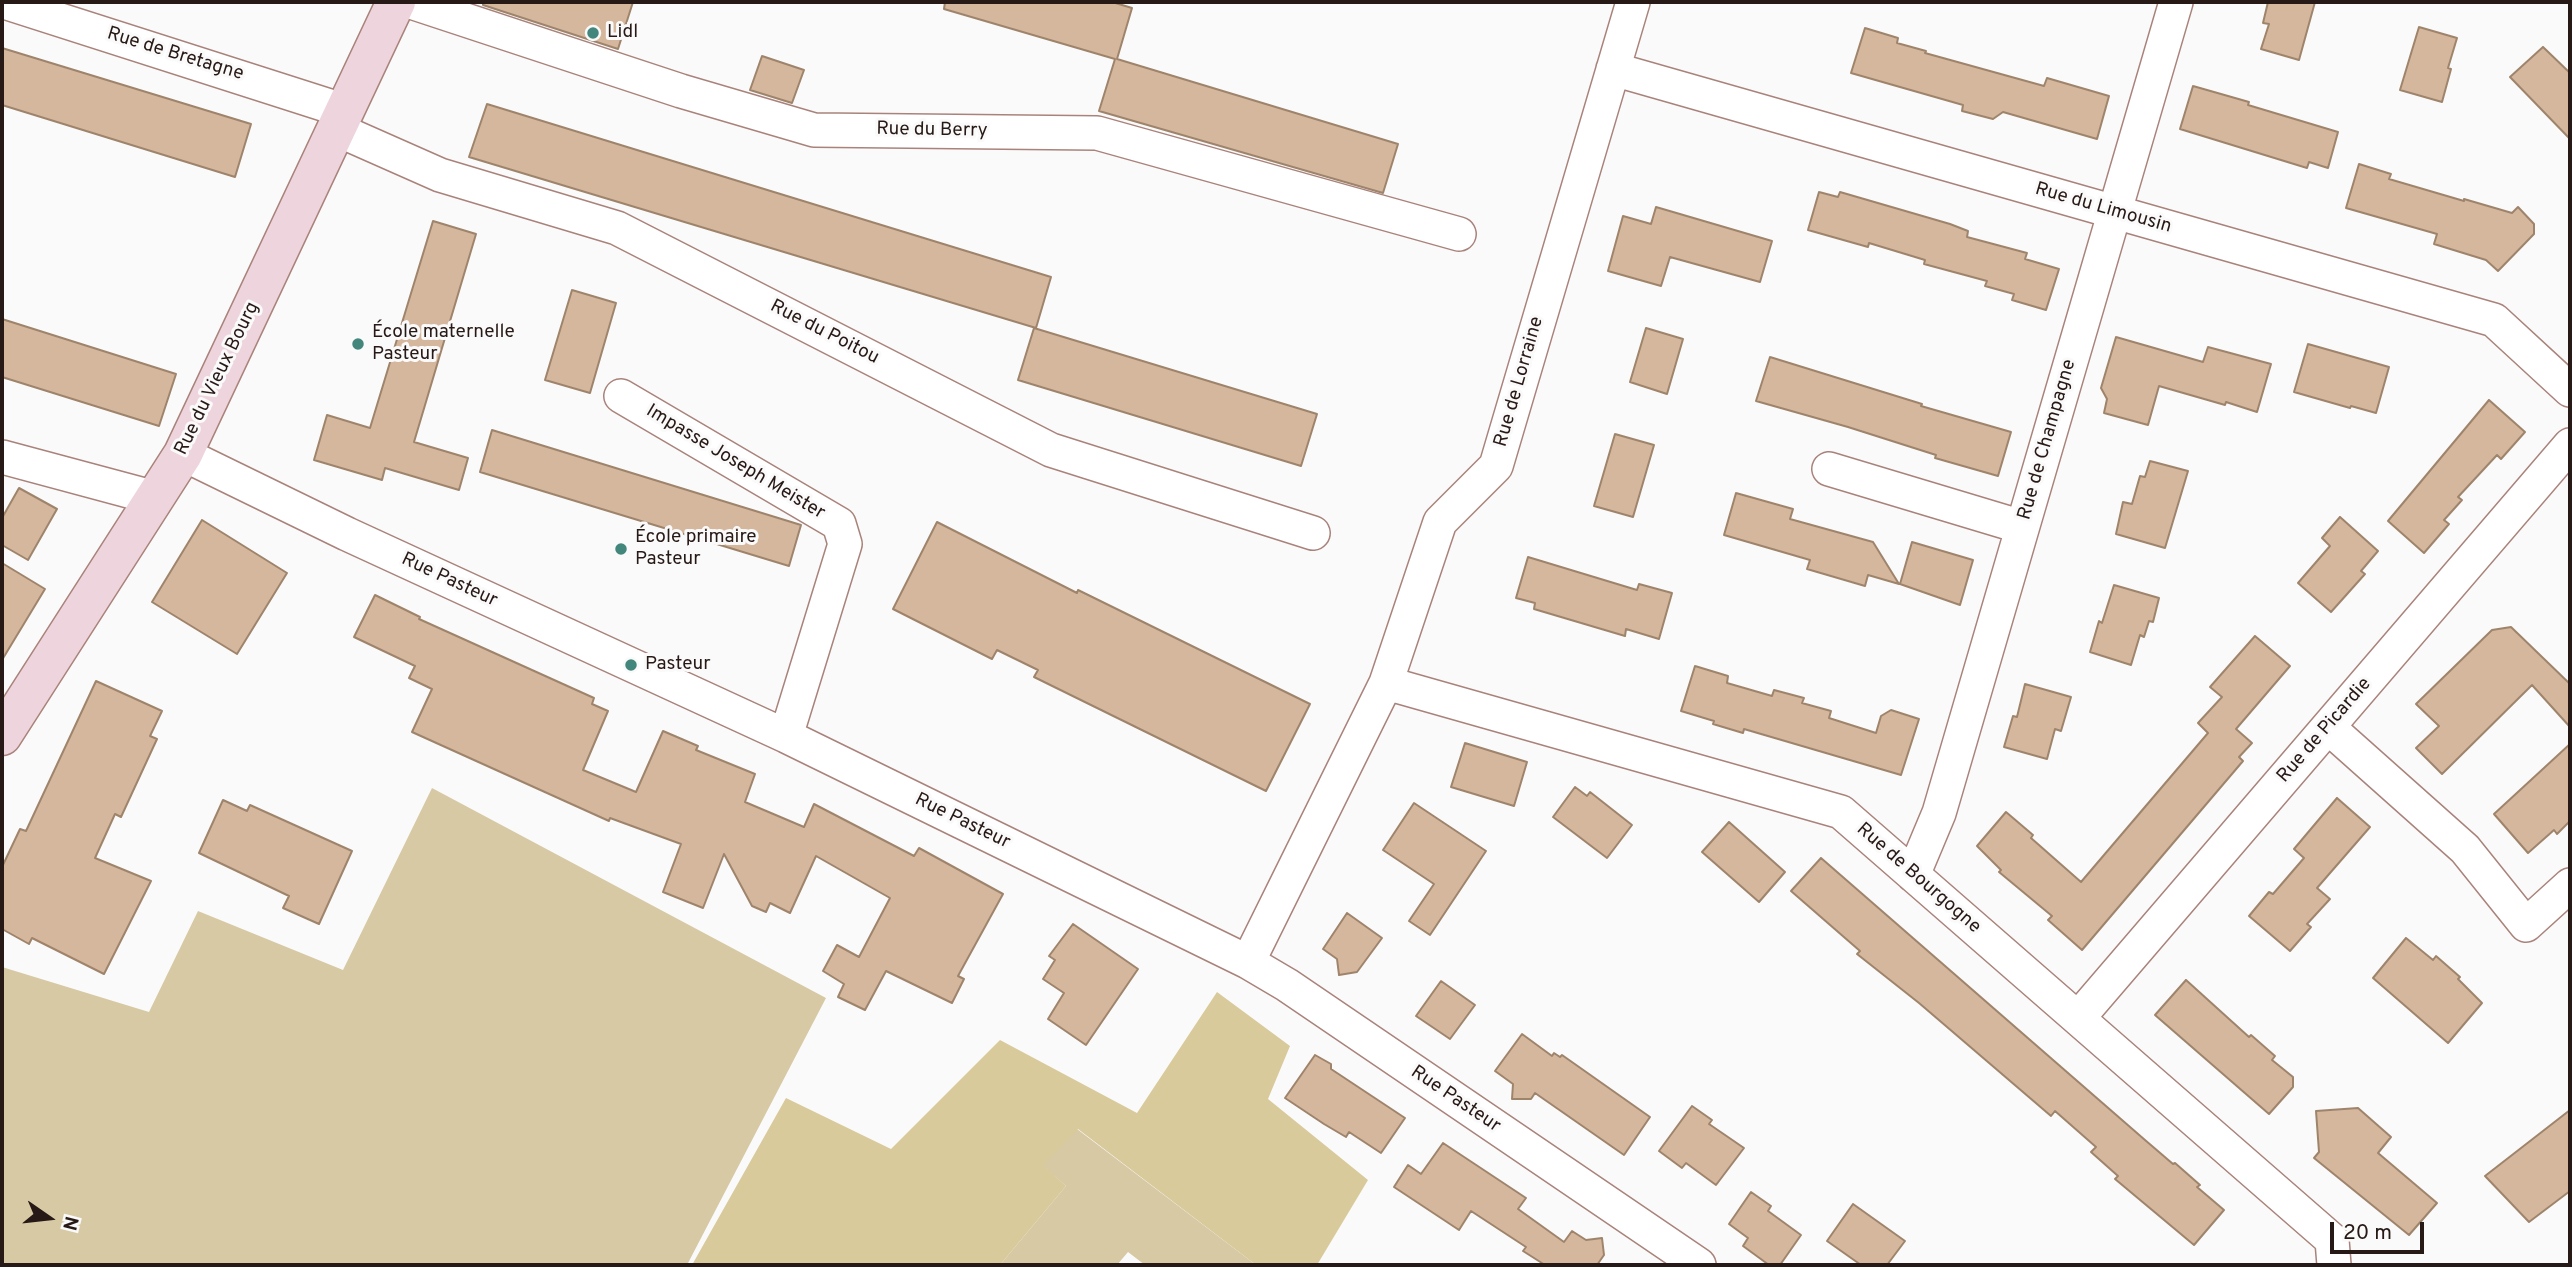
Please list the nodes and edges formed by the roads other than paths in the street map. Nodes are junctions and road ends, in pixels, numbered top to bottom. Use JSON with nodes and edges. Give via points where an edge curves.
{"nodes":[{"id":1,"x":4,"y":2,"type":"edge"},
{"id":2,"x":396,"y":2,"type":"edge"},
{"id":3,"x":411,"y":2,"type":"edge"},
{"id":4,"x":1633,"y":2,"type":"edge"},
{"id":5,"x":2176,"y":2,"type":"edge"},
{"id":6,"x":1613,"y":69,"type":"junction"},
{"id":7,"x":341,"y":120,"type":"junction"},
{"id":8,"x":2114,"y":213,"type":"junction"},
{"id":9,"x":1459,"y":234,"type":"dead end"},
{"id":10,"x":2570,"y":390,"type":"edge"},
{"id":11,"x":621,"y":396,"type":"dead end"},
{"id":12,"x":2570,"y":445,"type":"edge"},
{"id":13,"x":183,"y":454,"type":"junction"},
{"id":14,"x":2,"y":457,"type":"edge"},
{"id":15,"x":1829,"y":469,"type":"dead end"},
{"id":16,"x":155,"y":498,"type":"junction"},
{"id":17,"x":2022,"y":527,"type":"junction"},
{"id":18,"x":1313,"y":533,"type":"dead end"},
{"id":19,"x":1386,"y":683,"type":"junction"},
{"id":20,"x":2328,"y":727,"type":"junction"},
{"id":21,"x":2,"y":736,"type":"edge"},
{"id":22,"x":786,"y":736,"type":"junction"},
{"id":23,"x":1913,"y":875,"type":"junction"},
{"id":24,"x":2570,"y":885,"type":"edge"},
{"id":25,"x":1248,"y":962,"type":"junction"},
{"id":26,"x":2079,"y":1017,"type":"junction"},
{"id":27,"x":1699,"y":1265,"type":"edge"},
{"id":28,"x":2334,"y":1265,"type":"edge"}],
"edges":[{"from":1,"to":7,"type":"street","name":"Rue de Bretagne"},
{"from":2,"to":7,"type":"street","name":"Rue du Vieux Bourg"},
{"from":3,"to":9,"type":"street","name":"Rue du Berry","via":[[814,130],[1097,133]]},
{"from":4,"to":6,"type":"street","name":"Rue de Lorraine"},
{"from":5,"to":8,"type":"street","name":"Rue de Champagne"},
{"from":6,"to":8,"type":"street","name":"Rue du Limousin"},
{"from":6,"to":19,"type":"street","name":"Rue de Lorraine","via":[[1496,466],[1440,522]]},
{"from":7,"to":13,"type":"street","name":"Rue du Vieux Bourg"},
{"from":7,"to":18,"type":"street","name":"Rue du Poitou","via":[[440,175],[617,228],[1051,450]]},
{"from":8,"to":10,"type":"street","name":"Rue du Limousin","via":[[2494,320]]},
{"from":8,"to":17,"type":"street","name":"Rue de Champagne"},
{"from":11,"to":22,"type":"street","name":"Impasse Joseph Meister","via":[[839,524],[845,544]]},
{"from":12,"to":20,"type":"street","name":"Rue de Picardie"},
{"from":13,"to":16,"type":"street","name":"Rue du Vieux Bourg"},
{"from":13,"to":22,"type":"street","name":"Rue Pasteur"},
{"from":14,"to":16,"type":"street"},
{"from":15,"to":17,"type":"street"},
{"from":16,"to":21,"type":"street","name":"Rue du Vieux Bourg"},
{"from":17,"to":23,"type":"street","name":"Rue de Champagne","via":[[1939,813]]},
{"from":19,"to":23,"type":"street","name":"Rue de Bourgogne","via":[[1841,812]]},
{"from":19,"to":25,"type":"street","name":"Rue de Lorraine"},
{"from":20,"to":24,"type":"street","via":[[2465,849],[2526,925]]},
{"from":20,"to":26,"type":"street","name":"Rue de Picardie"},
{"from":22,"to":25,"type":"street","name":"Rue Pasteur"},
{"from":23,"to":26,"type":"street","name":"Rue de Bourgogne"},
{"from":25,"to":27,"type":"street","name":"Rue Pasteur"},
{"from":26,"to":28,"type":"street","name":"Rue de Bourgogne","via":[[2332,1240]]}]}
